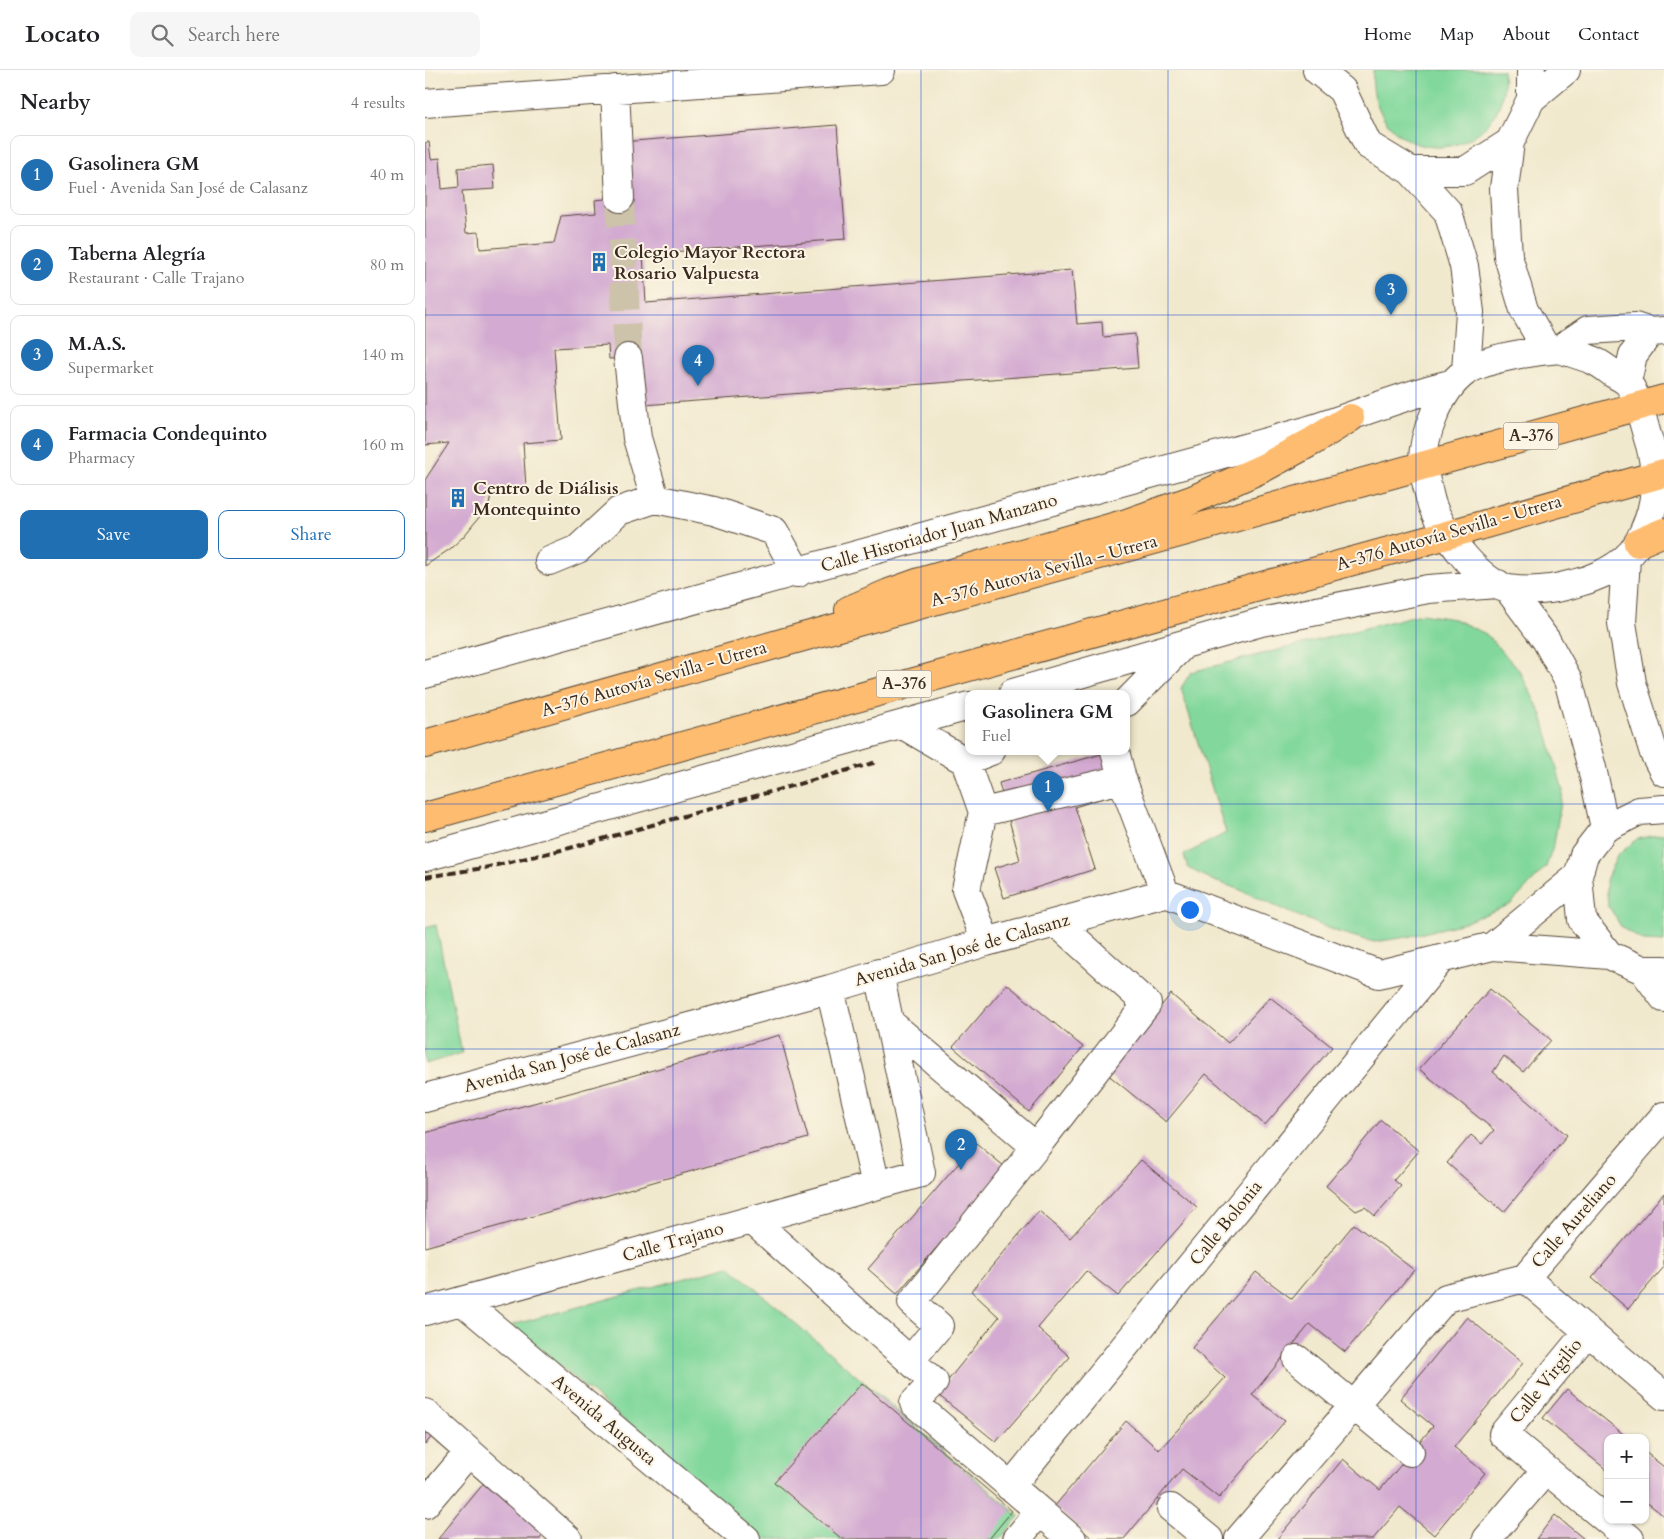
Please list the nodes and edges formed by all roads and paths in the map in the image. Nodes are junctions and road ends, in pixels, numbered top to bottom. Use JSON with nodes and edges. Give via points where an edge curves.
{"nodes":[{"id":1,"x":881,"y":70,"type":"edge"},
{"id":2,"x":1317,"y":70,"type":"edge"},
{"id":3,"x":1531,"y":70,"type":"edge"},
{"id":4,"x":1566,"y":70,"type":"edge"},
{"id":5,"x":1343,"y":80,"type":"edge"},
{"id":6,"x":615,"y":89,"type":"junction"},
{"id":7,"x":1531,"y":100,"type":"junction"},
{"id":8,"x":425,"y":103,"type":"edge"},
{"id":9,"x":1510,"y":142,"type":"junction"},
{"id":10,"x":1411,"y":171,"type":"junction"},
{"id":11,"x":620,"y":198,"type":"tunnel mouth"},
{"id":12,"x":1657,"y":331,"type":"edge"},
{"id":13,"x":1553,"y":350,"type":"junction"},
{"id":14,"x":629,"y":358,"type":"tunnel mouth"},
{"id":15,"x":1459,"y":378,"type":"junction"},
{"id":16,"x":1643,"y":396,"type":"edge"},
{"id":17,"x":1350,"y":418,"type":"junction"},
{"id":18,"x":1423,"y":467,"type":"junction"},
{"id":19,"x":1659,"y":474,"type":"edge"},
{"id":20,"x":655,"y":499,"type":"junction"},
{"id":21,"x":1664,"y":532,"type":"edge"},
{"id":22,"x":1447,"y":535,"type":"junction"},
{"id":23,"x":1632,"y":551,"type":"junction"},
{"id":24,"x":549,"y":561,"type":"dead end"},
{"id":25,"x":799,"y":573,"type":"junction"},
{"id":26,"x":1503,"y":587,"type":"junction"},
{"id":27,"x":785,"y":642,"type":"junction"},
{"id":28,"x":1184,"y":643,"type":"junction"},
{"id":29,"x":425,"y":674,"type":"edge"},
{"id":30,"x":1023,"y":690,"type":"edge"},
{"id":31,"x":1130,"y":699,"type":"edge"},
{"id":32,"x":965,"y":707,"type":"edge"},
{"id":33,"x":903,"y":725,"type":"junction"},
{"id":34,"x":425,"y":744,"type":"edge"},
{"id":35,"x":981,"y":755,"type":"edge"},
{"id":36,"x":1116,"y":755,"type":"edge"},
{"id":37,"x":965,"y":761,"type":"junction"},
{"id":38,"x":1664,"y":772,"type":"edge"},
{"id":39,"x":1122,"y":779,"type":"junction"},
{"id":40,"x":1664,"y":809,"type":"edge"},
{"id":41,"x":983,"y":812,"type":"junction"},
{"id":42,"x":425,"y":817,"type":"edge"},
{"id":43,"x":1605,"y":828,"type":"junction"},
{"id":44,"x":425,"y":858,"type":"edge"},
{"id":45,"x":1578,"y":876,"type":"junction"},
{"id":46,"x":1165,"y":893,"type":"junction"},
{"id":47,"x":1057,"y":922,"type":"junction"},
{"id":48,"x":986,"y":942,"type":"junction"},
{"id":49,"x":1493,"y":946,"type":"junction"},
{"id":50,"x":1609,"y":955,"type":"junction"},
{"id":51,"x":1441,"y":959,"type":"junction"},
{"id":52,"x":1654,"y":970,"type":"edge"},
{"id":53,"x":879,"y":973,"type":"junction"},
{"id":54,"x":830,"y":989,"type":"junction"},
{"id":55,"x":1664,"y":998,"type":"edge"},
{"id":56,"x":889,"y":1022,"type":"junction"},
{"id":57,"x":425,"y":1098,"type":"edge"},
{"id":58,"x":1664,"y":1116,"type":"edge"},
{"id":59,"x":1036,"y":1147,"type":"junction"},
{"id":60,"x":876,"y":1185,"type":"junction"},
{"id":61,"x":752,"y":1220,"type":"junction"},
{"id":62,"x":1525,"y":1278,"type":"junction"},
{"id":63,"x":461,"y":1301,"type":"junction"},
{"id":64,"x":425,"y":1311,"type":"edge"},
{"id":65,"x":1587,"y":1331,"type":"junction"},
{"id":66,"x":1297,"y":1359,"type":"dead end"},
{"id":67,"x":910,"y":1361,"type":"junction"},
{"id":68,"x":1664,"y":1396,"type":"edge"},
{"id":69,"x":1354,"y":1406,"type":"junction"},
{"id":70,"x":425,"y":1413,"type":"edge"},
{"id":71,"x":469,"y":1452,"type":"junction"},
{"id":72,"x":1410,"y":1452,"type":"dead end"},
{"id":73,"x":1546,"y":1470,"type":"junction"},
{"id":74,"x":1010,"y":1487,"type":"junction"},
{"id":75,"x":425,"y":1504,"type":"edge"},
{"id":76,"x":1171,"y":1508,"type":"dead end"},
{"id":77,"x":1039,"y":1512,"type":"junction"},
{"id":78,"x":568,"y":1539,"type":"edge"},
{"id":79,"x":746,"y":1539,"type":"edge"},
{"id":80,"x":1017,"y":1539,"type":"edge"},
{"id":81,"x":1072,"y":1539,"type":"edge"},
{"id":82,"x":1209,"y":1539,"type":"edge"},
{"id":83,"x":1239,"y":1539,"type":"edge"},
{"id":84,"x":1487,"y":1539,"type":"edge"},
{"id":85,"x":1630,"y":1539,"type":"edge"}],
"edges":[{"from":1,"to":6,"type":"street"},
{"from":2,"to":5,"type":"street"},
{"from":3,"to":7,"type":"street"},
{"from":4,"to":7,"type":"street"},
{"from":5,"to":10,"type":"street","via":[[1368,145]]},
{"from":6,"to":8,"type":"street"},
{"from":6,"to":11,"type":"street"},
{"from":7,"to":9,"type":"street"},
{"from":9,"to":10,"type":"street","via":[[1465,171]]},
{"from":9,"to":13,"type":"street","via":[[1505,189],[1508,256],[1524,310]]},
{"from":10,"to":15,"type":"street","via":[[1448,212],[1464,266],[1470,312]]},
{"from":12,"to":13,"type":"street","via":[[1635,327],[1588,330]]},
{"from":12,"to":16,"type":"street","via":[[1633,354]]},
{"from":13,"to":15,"type":"street","name":"Calle Historiador Juan Manzano","via":[[1484,364]]},
{"from":13,"to":16,"type":"street","via":[[1593,360]]},
{"from":14,"to":20,"type":"street","via":[[637,438]]},
{"from":15,"to":17,"type":"street","name":"Calle Historiador Juan Manzano"},
{"from":15,"to":18,"type":"street","via":[[1433,418],[1424,444]]},
{"from":16,"to":18,"type":"main road","name":"A-376 Autovía Sevilla - Utrera","number":"A-376"},
{"from":16,"to":19,"type":"street","via":[[1649,441]]},
{"from":17,"to":25,"type":"street","name":"Calle Historiador Juan Manzano"},
{"from":17,"to":27,"type":"main road","via":[[1265,467],[1192,500],[1127,523],[920,582],[850,610]]},
{"from":18,"to":22,"type":"street","via":[[1431,502]]},
{"from":18,"to":27,"type":"main road","name":"A-376 Autovía Sevilla - Utrera","number":"A-376"},
{"from":19,"to":22,"type":"main road","name":"A-376 Autovía Sevilla - Utrera","number":"A-376"},
{"from":19,"to":23,"type":"street","via":[[1650,520]]},
{"from":20,"to":24,"type":"street","via":[[619,511],[578,550]]},
{"from":20,"to":25,"type":"street","via":[[714,510],[774,531]]},
{"from":21,"to":23,"type":"main road"},
{"from":22,"to":26,"type":"street","via":[[1481,573]]},
{"from":22,"to":42,"type":"main road","name":"A-376 Autovía Sevilla - Utrera","number":"A-376"},
{"from":23,"to":26,"type":"street","via":[[1592,579],[1551,590]]},
{"from":23,"to":38,"type":"street","via":[[1622,623],[1632,683],[1654,753]]},
{"from":25,"to":29,"type":"street","name":"Calle Historiador Juan Manzano"},
{"from":26,"to":28,"type":"street","via":[[1428,590],[1261,622]]},
{"from":26,"to":43,"type":"street","via":[[1546,640],[1568,680]]},
{"from":27,"to":34,"type":"main road","name":"A-376 Autovía Sevilla - Utrera","number":"A-376"},
{"from":28,"to":30,"type":"street"},
{"from":28,"to":31,"type":"street"},
{"from":32,"to":33,"type":"street"},
{"from":33,"to":37,"type":"street"},
{"from":33,"to":44,"type":"street"},
{"from":35,"to":37,"type":"street"},
{"from":36,"to":39,"type":"street"},
{"from":37,"to":41,"type":"street"},
{"from":39,"to":41,"type":"street"},
{"from":39,"to":46,"type":"street"},
{"from":40,"to":43,"type":"street","via":[[1639,811]]},
{"from":41,"to":48,"type":"street","via":[[966,890]]},
{"from":43,"to":45,"type":"street","via":[[1585,855]]},
{"from":45,"to":49,"type":"street"},
{"from":45,"to":50,"type":"street","via":[[1582,920]]},
{"from":46,"to":47,"type":"street","name":"Avenida San José de Calasanz"},
{"from":46,"to":51,"type":"street","via":[[1379,974]]},
{"from":47,"to":48,"type":"street","name":"Avenida San José de Calasanz"},
{"from":47,"to":59,"type":"street","via":[[1147,1004]]},
{"from":48,"to":53,"type":"street","name":"Avenida San José de Calasanz"},
{"from":49,"to":50,"type":"street"},
{"from":49,"to":51,"type":"street"},
{"from":50,"to":52,"type":"street"},
{"from":51,"to":74,"type":"street","name":"Calle Bolonia"},
{"from":52,"to":55,"type":"street"},
{"from":53,"to":54,"type":"street","name":"Avenida San José de Calasanz"},
{"from":53,"to":56,"type":"street"},
{"from":54,"to":57,"type":"street","name":"Avenida San José de Calasanz"},
{"from":54,"to":60,"type":"street"},
{"from":56,"to":59,"type":"street"},
{"from":56,"to":60,"type":"street","name":"Calle Trajano","via":[[921,1173]]},
{"from":58,"to":62,"type":"street","name":"Calle Aureliano"},
{"from":59,"to":67,"type":"street","via":[[912,1302],[939,1326]]},
{"from":60,"to":61,"type":"street","name":"Calle Trajano"},
{"from":61,"to":63,"type":"street","name":"Calle Trajano"},
{"from":61,"to":67,"type":"street"},
{"from":62,"to":65,"type":"street","name":"Calle Aureliano"},
{"from":62,"to":69,"type":"street","via":[[1446,1298]]},
{"from":63,"to":64,"type":"street","name":"Calle Trajano"},
{"from":63,"to":79,"type":"street","name":"Avenida Augusta"},
{"from":65,"to":68,"type":"street","name":"Calle Aureliano"},
{"from":65,"to":73,"type":"street","name":"Calle Virgilio","via":[[1503,1434]]},
{"from":66,"to":69,"type":"street"},
{"from":67,"to":74,"type":"street","via":[[934,1382],[914,1404]]},
{"from":69,"to":72,"type":"street"},
{"from":69,"to":83,"type":"street"},
{"from":70,"to":71,"type":"street"},
{"from":71,"to":75,"type":"street"},
{"from":71,"to":78,"type":"street"},
{"from":73,"to":84,"type":"street"},
{"from":73,"to":85,"type":"street","name":"Calle Virgilio"},
{"from":74,"to":77,"type":"street"},
{"from":76,"to":82,"type":"street"},
{"from":77,"to":80,"type":"street"},
{"from":77,"to":81,"type":"street"}]}
